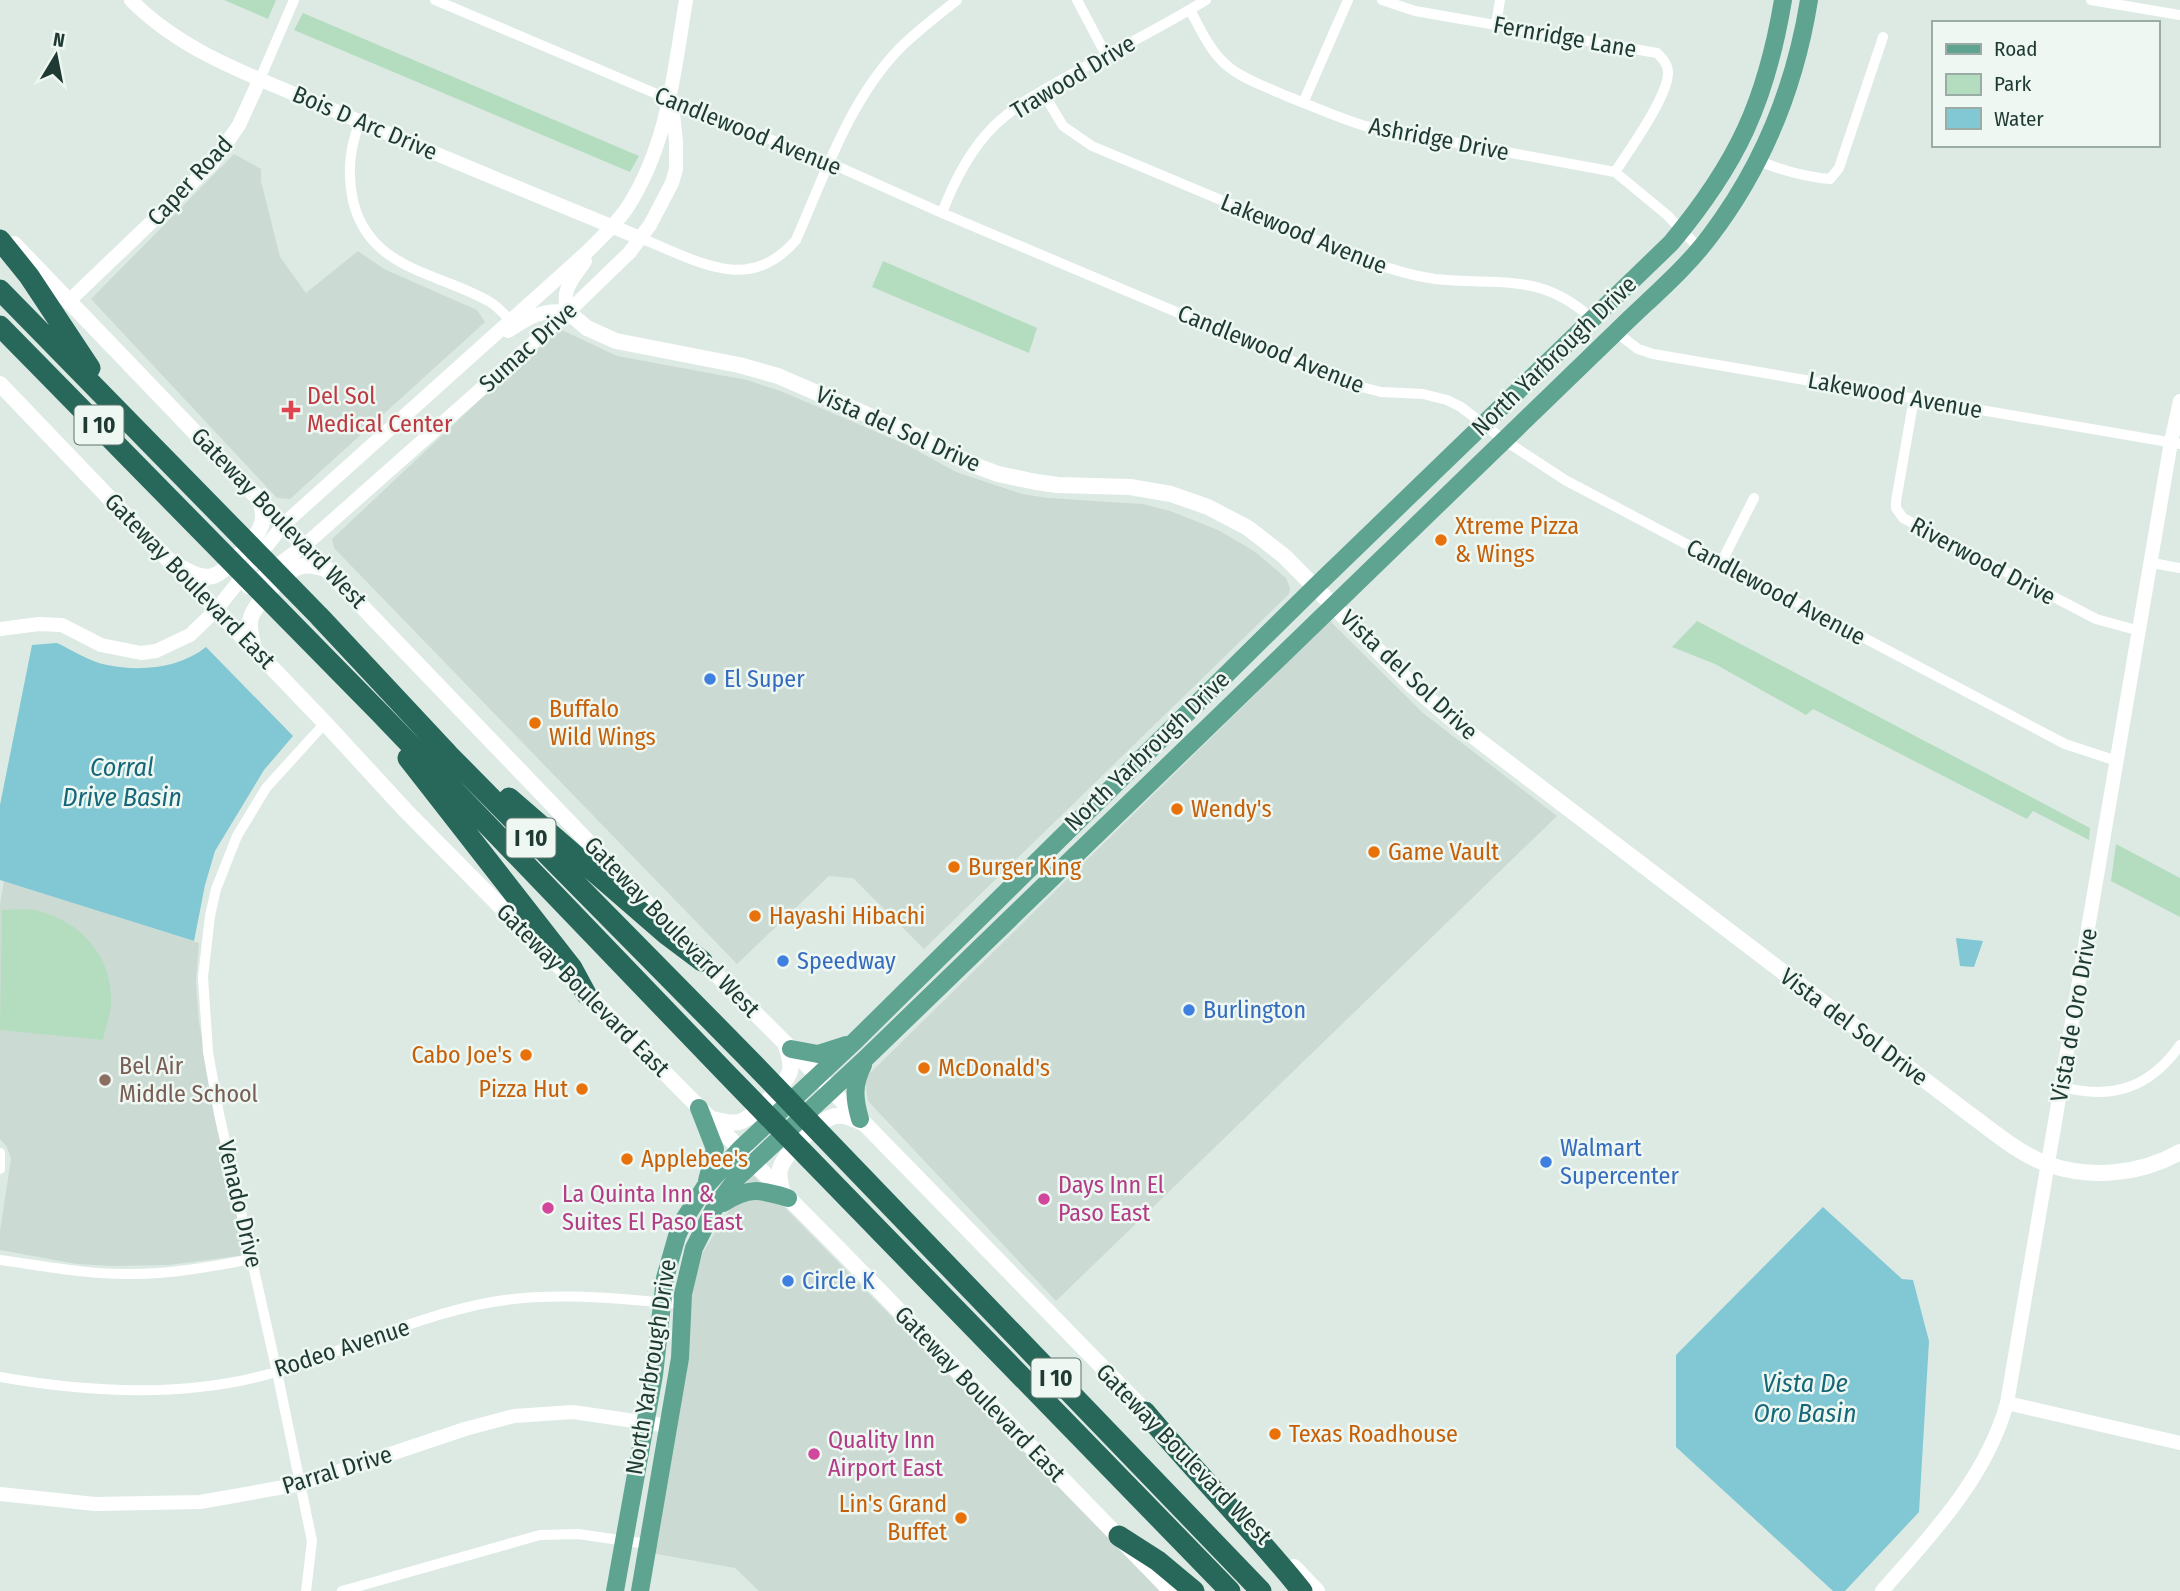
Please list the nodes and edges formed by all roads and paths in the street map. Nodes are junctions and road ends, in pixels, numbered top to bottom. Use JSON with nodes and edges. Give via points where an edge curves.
{"nodes":[{"id":1,"x":131,"y":0,"type":"edge"},
{"id":2,"x":294,"y":0,"type":"edge"},
{"id":3,"x":435,"y":0,"type":"edge"},
{"id":4,"x":686,"y":0,"type":"edge"},
{"id":5,"x":957,"y":0,"type":"edge"},
{"id":6,"x":1077,"y":0,"type":"edge"},
{"id":7,"x":1206,"y":0,"type":"edge"},
{"id":8,"x":1348,"y":0,"type":"edge"},
{"id":9,"x":1382,"y":0,"type":"edge"},
{"id":10,"x":1500,"y":0,"type":"edge"},
{"id":11,"x":1783,"y":0,"type":"edge"},
{"id":12,"x":1809,"y":0,"type":"edge"},
{"id":13,"x":2091,"y":0,"type":"edge"},
{"id":14,"x":1190,"y":10,"type":"junction"},
{"id":15,"x":2180,"y":15,"type":"edge"},
{"id":16,"x":1496,"y":25,"type":"junction"},
{"id":17,"x":1883,"y":37,"type":"dead end"},
{"id":18,"x":1107,"y":55,"type":"junction"},
{"id":19,"x":260,"y":79,"type":"junction"},
{"id":20,"x":1042,"y":91,"type":"junction"},
{"id":21,"x":671,"y":100,"type":"junction"},
{"id":22,"x":1303,"y":103,"type":"junction"},
{"id":23,"x":360,"y":122,"type":"junction"},
{"id":24,"x":1759,"y":161,"type":"junction"},
{"id":25,"x":830,"y":163,"type":"junction"},
{"id":26,"x":1615,"y":172,"type":"junction"},
{"id":27,"x":942,"y":213,"type":"junction"},
{"id":28,"x":612,"y":226,"type":"junction"},
{"id":29,"x":1682,"y":229,"type":"junction"},
{"id":30,"x":0,"y":230,"type":"edge"},
{"id":31,"x":640,"y":238,"type":"junction"},
{"id":32,"x":0,"y":240,"type":"edge"},
{"id":33,"x":598,"y":241,"type":"junction"},
{"id":34,"x":1699,"y":248,"type":"junction"},
{"id":35,"x":0,"y":290,"type":"edge"},
{"id":36,"x":70,"y":300,"type":"junction"},
{"id":37,"x":568,"y":312,"type":"junction"},
{"id":38,"x":1592,"y":319,"type":"junction"},
{"id":39,"x":510,"y":320,"type":"junction"},
{"id":40,"x":2,"y":328,"type":"edge"},
{"id":41,"x":1616,"y":332,"type":"junction"},
{"id":42,"x":466,"y":359,"type":"junction"},
{"id":43,"x":0,"y":384,"type":"edge"},
{"id":44,"x":1914,"y":398,"type":"junction"},
{"id":45,"x":2180,"y":401,"type":"edge"},
{"id":46,"x":125,"y":419,"type":"junction"},
{"id":47,"x":1483,"y":424,"type":"junction"},
{"id":48,"x":1504,"y":440,"type":"junction"},
{"id":49,"x":2175,"y":443,"type":"edge"},
{"id":50,"x":1754,"y":498,"type":"dead end"},
{"id":51,"x":260,"y":499,"type":"junction"},
{"id":52,"x":284,"y":524,"type":"junction"},
{"id":53,"x":305,"y":545,"type":"junction"},
{"id":54,"x":1721,"y":563,"type":"junction"},
{"id":55,"x":2152,"y":563,"type":"junction"},
{"id":56,"x":173,"y":564,"type":"junction"},
{"id":57,"x":2180,"y":568,"type":"edge"},
{"id":58,"x":329,"y":570,"type":"junction"},
{"id":59,"x":1315,"y":587,"type":"junction"},
{"id":60,"x":1333,"y":605,"type":"junction"},
{"id":61,"x":216,"y":610,"type":"junction"},
{"id":62,"x":0,"y":629,"type":"edge"},
{"id":63,"x":2140,"y":631,"type":"junction"},
{"id":64,"x":254,"y":649,"type":"junction"},
{"id":65,"x":379,"y":712,"type":"junction"},
{"id":66,"x":325,"y":723,"type":"junction"},
{"id":67,"x":448,"y":754,"type":"junction"},
{"id":68,"x":2117,"y":761,"type":"junction"},
{"id":69,"x":1045,"y":854,"type":"junction"},
{"id":70,"x":1060,"y":869,"type":"junction"},
{"id":71,"x":702,"y":961,"type":"junction"},
{"id":72,"x":586,"y":994,"type":"junction"},
{"id":73,"x":852,"y":1043,"type":"junction"},
{"id":74,"x":788,"y":1045,"type":"junction"},
{"id":75,"x":2180,"y":1045,"type":"edge"},
{"id":76,"x":866,"y":1058,"type":"junction"},
{"id":77,"x":818,"y":1076,"type":"junction"},
{"id":78,"x":2062,"y":1087,"type":"junction"},
{"id":79,"x":832,"y":1090,"type":"junction"},
{"id":80,"x":705,"y":1113,"type":"junction"},
{"id":81,"x":863,"y":1121,"type":"junction"},
{"id":82,"x":2180,"y":1152,"type":"edge"},
{"id":83,"x":0,"y":1153,"type":"edge"},
{"id":84,"x":746,"y":1155,"type":"junction"},
{"id":85,"x":2049,"y":1165,"type":"junction"},
{"id":86,"x":0,"y":1170,"type":"edge"},
{"id":87,"x":705,"y":1187,"type":"junction"},
{"id":88,"x":785,"y":1194,"type":"junction"},
{"id":89,"x":714,"y":1209,"type":"junction"},
{"id":90,"x":252,"y":1259,"type":"junction"},
{"id":91,"x":0,"y":1260,"type":"edge"},
{"id":92,"x":661,"y":1303,"type":"junction"},
{"id":93,"x":682,"y":1304,"type":"junction"},
{"id":94,"x":277,"y":1371,"type":"junction"},
{"id":95,"x":0,"y":1377,"type":"edge"},
{"id":96,"x":2007,"y":1403,"type":"junction"},
{"id":97,"x":1146,"y":1412,"type":"junction"},
{"id":98,"x":645,"y":1422,"type":"junction"},
{"id":99,"x":669,"y":1426,"type":"junction"},
{"id":100,"x":2180,"y":1443,"type":"edge"},
{"id":101,"x":301,"y":1484,"type":"junction"},
{"id":102,"x":0,"y":1493,"type":"edge"},
{"id":103,"x":1119,"y":1536,"type":"junction"},
{"id":104,"x":623,"y":1540,"type":"junction"},
{"id":105,"x":648,"y":1544,"type":"junction"},
{"id":106,"x":306,"y":1591,"type":"edge"},
{"id":107,"x":342,"y":1591,"type":"edge"},
{"id":108,"x":615,"y":1591,"type":"edge"},
{"id":109,"x":640,"y":1591,"type":"edge"},
{"id":110,"x":1171,"y":1591,"type":"edge"},
{"id":111,"x":1194,"y":1591,"type":"edge"},
{"id":112,"x":1230,"y":1591,"type":"edge"},
{"id":113,"x":1261,"y":1591,"type":"edge"},
{"id":114,"x":1302,"y":1591,"type":"edge"},
{"id":115,"x":1317,"y":1591,"type":"edge"},
{"id":116,"x":1882,"y":1591,"type":"edge"}],
"edges":[{"from":1,"to":19,"type":"street","name":"Bois D Arc Drive","via":[[188,45]]},
{"from":2,"to":19,"type":"street","name":"Caper Road"},
{"from":3,"to":21,"type":"street","name":"Candlewood Avenue"},
{"from":4,"to":21,"type":"street","name":"Sumac Drive"},
{"from":5,"to":25,"type":"street","via":[[898,51],[878,76],[851,117]]},
{"from":6,"to":18,"type":"street"},
{"from":7,"to":14,"type":"street","name":"Trawood Drive"},
{"from":8,"to":22,"type":"street"},
{"from":9,"to":16,"type":"street","name":"Fernridge Lane","via":[[1415,11]]},
{"from":10,"to":16,"type":"street"},
{"from":11,"to":29,"type":"main road","name":"North Yarbrough Drive","via":[[1773,52],[1752,118],[1726,170]]},
{"from":12,"to":24,"type":"main road","name":"North Yarbrough Drive","via":[[1791,83]]},
{"from":13,"to":15,"type":"street"},
{"from":14,"to":18,"type":"street","name":"Trawood Drive"},
{"from":14,"to":22,"type":"street","name":"Ashridge Drive","via":[[1206,40],[1229,67]]},
{"from":16,"to":26,"type":"street","name":"Fernridge Lane","via":[[1634,48],[1664,59],[1668,75],[1663,91]]},
{"from":17,"to":24,"type":"street","via":[[1834,175],[1805,175]]},
{"from":18,"to":20,"type":"street","name":"Trawood Drive"},
{"from":19,"to":23,"type":"street","name":"Bois D Arc Drive"},
{"from":19,"to":36,"type":"street","name":"Caper Road","via":[[239,125],[212,164]]},
{"from":20,"to":27,"type":"street","name":"Trawood Drive","via":[[1012,111],[974,149]]},
{"from":20,"to":38,"type":"street","name":"Lakewood Avenue","via":[[1063,127],[1092,146],[1332,247],[1413,275],[1534,286],[1564,297]]},
{"from":21,"to":25,"type":"street","name":"Candlewood Avenue"},
{"from":21,"to":28,"type":"street","name":"Sumac Drive","via":[[652,162]]},
{"from":21,"to":31,"type":"street","name":"Sumac Drive","via":[[676,169],[666,197]]},
{"from":22,"to":26,"type":"street","name":"Ashridge Drive","via":[[1392,132]]},
{"from":23,"to":28,"type":"street","name":"Bois D Arc Drive"},
{"from":23,"to":39,"type":"street","via":[[350,154],[350,187],[370,236],[387,254],[492,302]]},
{"from":24,"to":34,"type":"main road","name":"North Yarbrough Drive"},
{"from":25,"to":27,"type":"street","name":"Candlewood Avenue"},
{"from":25,"to":31,"type":"street","via":[[796,240],[757,269],[718,269]]},
{"from":26,"to":29,"type":"street"},
{"from":27,"to":47,"type":"street","name":"Candlewood Avenue","via":[[1342,382],[1447,400]]},
{"from":28,"to":31,"type":"street","name":"Bois D Arc Drive"},
{"from":28,"to":33,"type":"street","name":"Sumac Drive"},
{"from":29,"to":34,"type":"street"},
{"from":29,"to":38,"type":"main road","name":"North Yarbrough Drive"},
{"from":30,"to":36,"type":"main road","name":"Gateway Boulevard West"},
{"from":31,"to":37,"type":"street","name":"Sumac Drive"},
{"from":32,"to":46,"type":"highway"},
{"from":33,"to":37,"type":"street","via":[[565,292]]},
{"from":33,"to":39,"type":"street","name":"Sumac Drive"},
{"from":34,"to":41,"type":"main road","name":"North Yarbrough Drive"},
{"from":35,"to":46,"type":"highway","number":"I 10"},
{"from":36,"to":51,"type":"main road","name":"Gateway Boulevard West"},
{"from":37,"to":42,"type":"street","via":[[541,312]]},
{"from":37,"to":53,"type":"street","name":"Sumac Drive"},
{"from":37,"to":59,"type":"main road","name":"Vista del Sol Drive","via":[[587,328],[616,341],[778,376],[998,474],[1047,484],[1130,487],[1188,499],[1255,533]]},
{"from":38,"to":47,"type":"main road","name":"North Yarbrough Drive"},
{"from":39,"to":42,"type":"street","name":"Sumac Drive"},
{"from":40,"to":65,"type":"highway","number":"I 10"},
{"from":41,"to":44,"type":"street","name":"Lakewood Avenue","via":[[1653,354]]},
{"from":41,"to":48,"type":"main road","name":"North Yarbrough Drive"},
{"from":42,"to":52,"type":"street","name":"Sumac Drive"},
{"from":43,"to":56,"type":"main road","name":"Gateway Boulevard East"},
{"from":44,"to":49,"type":"street","name":"Lakewood Avenue"},
{"from":44,"to":63,"type":"street","name":"Riverwood Drive","via":[[1896,501],[1903,518],[2096,620]]},
{"from":45,"to":49,"type":"street","name":"Vista de Oro Drive"},
{"from":46,"to":67,"type":"highway","number":"I 10"},
{"from":47,"to":48,"type":"street","name":"Candlewood Avenue"},
{"from":47,"to":59,"type":"main road","name":"North Yarbrough Drive"},
{"from":48,"to":54,"type":"street","name":"Candlewood Avenue","via":[[1565,480]]},
{"from":48,"to":60,"type":"main road","name":"North Yarbrough Drive"},
{"from":49,"to":55,"type":"street","name":"Vista de Oro Drive"},
{"from":50,"to":54,"type":"street"},
{"from":51,"to":52,"type":"main road","name":"Gateway Boulevard West"},
{"from":51,"to":56,"type":"main road","via":[[262,524],[256,536],[222,572],[197,576]]},
{"from":52,"to":53,"type":"main road","name":"Gateway Boulevard West"},
{"from":52,"to":61,"type":"street","name":"Sumac Drive"},
{"from":53,"to":58,"type":"main road","name":"Gateway Boulevard West"},
{"from":53,"to":61,"type":"street","name":"Sumac Drive"},
{"from":54,"to":68,"type":"street","name":"Candlewood Avenue","via":[[2064,744]]},
{"from":55,"to":57,"type":"street"},
{"from":55,"to":63,"type":"street","name":"Vista de Oro Drive"},
{"from":56,"to":61,"type":"main road","name":"Gateway Boulevard East"},
{"from":58,"to":64,"type":"main road","via":[[314,565],[286,573],[250,618]]},
{"from":58,"to":71,"type":"main road","name":"Gateway Boulevard West"},
{"from":59,"to":60,"type":"main road","name":"Vista del Sol Drive"},
{"from":59,"to":69,"type":"main road","name":"North Yarbrough Drive"},
{"from":60,"to":70,"type":"main road","name":"North Yarbrough Drive"},
{"from":60,"to":85,"type":"main road","name":"Vista del Sol Drive","via":[[1460,726],[1968,1113]]},
{"from":61,"to":62,"type":"street","via":[[190,635],[145,652],[118,650],[51,624]]},
{"from":61,"to":64,"type":"main road","name":"Gateway Boulevard East"},
{"from":63,"to":68,"type":"street","name":"Vista de Oro Drive"},
{"from":64,"to":66,"type":"main road","name":"Gateway Boulevard East"},
{"from":65,"to":72,"type":"highway","via":[[417,772],[572,968]]},
{"from":65,"to":112,"type":"highway","number":"I 10"},
{"from":66,"to":72,"type":"main road","name":"Gateway Boulevard East"},
{"from":66,"to":90,"type":"street","name":"Venado Drive","via":[[266,788],[237,836],[216,889],[206,942],[203,996],[208,1052]]},
{"from":67,"to":71,"type":"highway","via":[[512,800]]},
{"from":67,"to":113,"type":"highway","number":"I 10"},
{"from":68,"to":78,"type":"street","name":"Vista de Oro Drive"},
{"from":69,"to":70,"type":"main road"},
{"from":69,"to":73,"type":"main road","name":"North Yarbrough Drive"},
{"from":70,"to":76,"type":"main road","name":"North Yarbrough Drive"},
{"from":71,"to":74,"type":"main road","name":"Gateway Boulevard West"},
{"from":72,"to":80,"type":"main road","name":"Gateway Boulevard East"},
{"from":73,"to":74,"type":"main road","via":[[817,1054]]},
{"from":73,"to":77,"type":"main road","name":"North Yarbrough Drive"},
{"from":74,"to":77,"type":"main road","name":"Gateway Boulevard West"},
{"from":74,"to":80,"type":"main road","via":[[790,1073],[748,1118],[739,1122]]},
{"from":75,"to":78,"type":"street","via":[[2156,1072],[2126,1088],[2105,1093]]},
{"from":76,"to":79,"type":"main road","name":"North Yarbrough Drive"},
{"from":76,"to":81,"type":"main road","via":[[854,1088]]},
{"from":77,"to":79,"type":"main road","name":"Gateway Boulevard West"},
{"from":77,"to":84,"type":"main road","name":"North Yarbrough Drive"},
{"from":78,"to":85,"type":"street","name":"Vista de Oro Drive"},
{"from":79,"to":81,"type":"main road","name":"Gateway Boulevard West"},
{"from":79,"to":84,"type":"main road","name":"North Yarbrough Drive"},
{"from":80,"to":84,"type":"main road","name":"Gateway Boulevard East"},
{"from":80,"to":87,"type":"main road","via":[[715,1149]]},
{"from":81,"to":88,"type":"main road","via":[[835,1116],[825,1119],[787,1154],[779,1174]]},
{"from":81,"to":97,"type":"main road","name":"Gateway Boulevard West"},
{"from":82,"to":85,"type":"main road","name":"Vista del Sol Drive","via":[[2141,1168],[2108,1172]]},
{"from":83,"to":86,"type":"street"},
{"from":84,"to":87,"type":"main road","name":"North Yarbrough Drive"},
{"from":84,"to":88,"type":"main road","name":"Gateway Boulevard East"},
{"from":84,"to":89,"type":"main road","name":"North Yarbrough Drive"},
{"from":85,"to":96,"type":"street","name":"Vista de Oro Drive"},
{"from":87,"to":92,"type":"main road","name":"North Yarbrough Drive","via":[[677,1236]]},
{"from":88,"to":89,"type":"main road","via":[[751,1190]]},
{"from":88,"to":103,"type":"main road","name":"Gateway Boulevard East"},
{"from":89,"to":93,"type":"main road","name":"North Yarbrough Drive","via":[[694,1248]]},
{"from":90,"to":91,"type":"street","via":[[133,1274]]},
{"from":90,"to":94,"type":"street","name":"Venado Drive"},
{"from":92,"to":93,"type":"street","name":"Rodeo Avenue"},
{"from":92,"to":94,"type":"street","name":"Rodeo Avenue","via":[[580,1296],[490,1303]]},
{"from":92,"to":98,"type":"main road","name":"North Yarbrough Drive"},
{"from":93,"to":99,"type":"main road","name":"North Yarbrough Drive","via":[[680,1358]]},
{"from":94,"to":95,"type":"street","name":"Rodeo Avenue","via":[[222,1383],[126,1389]]},
{"from":94,"to":101,"type":"street","name":"Venado Drive"},
{"from":96,"to":100,"type":"street"},
{"from":96,"to":116,"type":"street","name":"Vista de Oro Drive","via":[[1982,1466]]},
{"from":97,"to":114,"type":"highway"},
{"from":97,"to":115,"type":"main road","name":"Gateway Boulevard West"},
{"from":98,"to":99,"type":"street","name":"Parral Drive"},
{"from":98,"to":101,"type":"street","name":"Parral Drive","via":[[573,1412],[514,1416]]},
{"from":98,"to":104,"type":"main road","name":"North Yarbrough Drive"},
{"from":99,"to":105,"type":"main road","name":"North Yarbrough Drive"},
{"from":101,"to":102,"type":"street","name":"Parral Drive","via":[[200,1502],[150,1504],[95,1504]]},
{"from":101,"to":106,"type":"street","name":"Venado Drive","via":[[312,1541]]},
{"from":103,"to":110,"type":"main road","name":"Gateway Boulevard East"},
{"from":103,"to":111,"type":"highway"},
{"from":104,"to":105,"type":"street"},
{"from":104,"to":107,"type":"street","via":[[560,1532],[540,1535]]},
{"from":104,"to":108,"type":"main road","name":"North Yarbrough Drive"},
{"from":105,"to":109,"type":"main road","name":"North Yarbrough Drive"}]}
